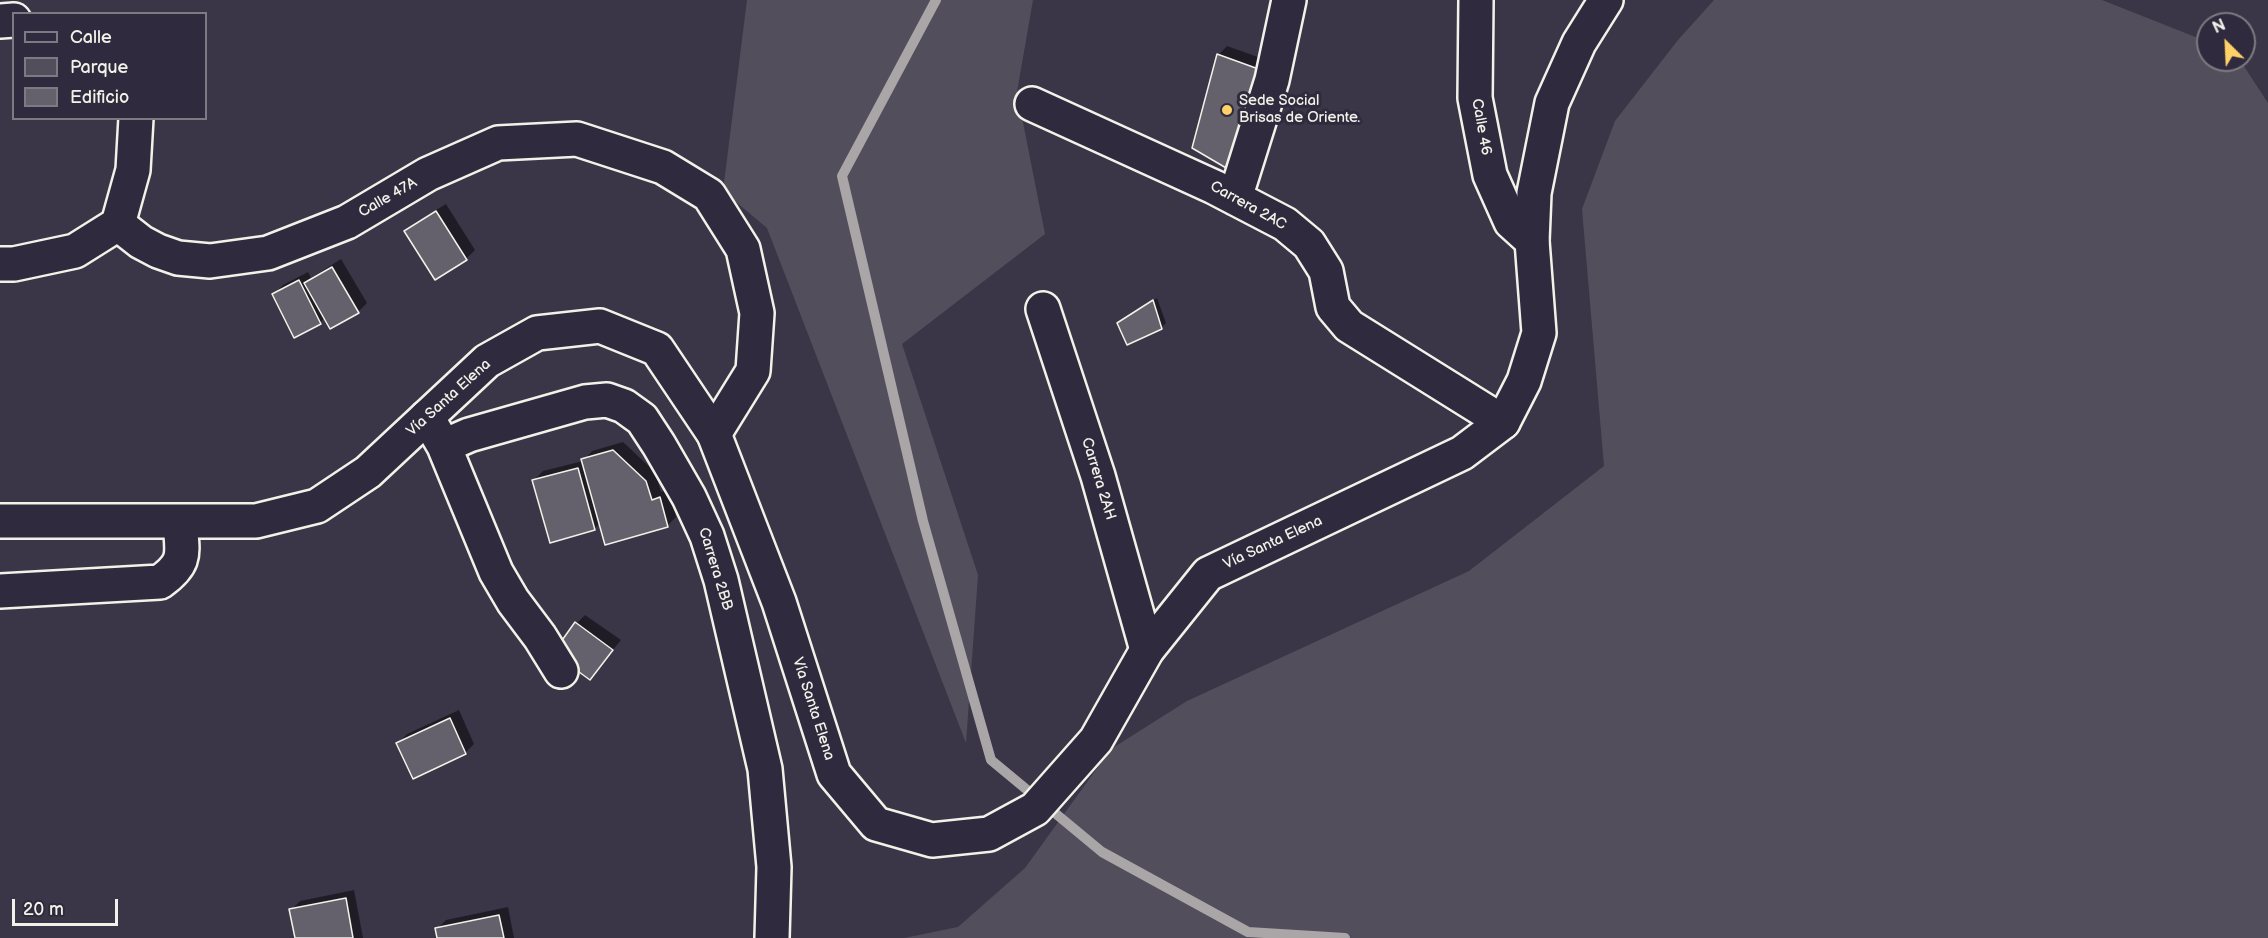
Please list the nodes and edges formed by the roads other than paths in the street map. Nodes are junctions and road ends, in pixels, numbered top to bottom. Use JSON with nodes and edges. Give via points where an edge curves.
{"nodes":[{"id":1,"x":1289,"y":0,"type":"edge"},
{"id":2,"x":1476,"y":0,"type":"edge"},
{"id":3,"x":1606,"y":0,"type":"edge"},
{"id":4,"x":1032,"y":104,"type":"dead end"},
{"id":5,"x":136,"y":120,"type":"edge"},
{"id":6,"x":1235,"y":198,"type":"junction"},
{"id":7,"x":118,"y":224,"type":"junction"},
{"id":8,"x":1532,"y":241,"type":"junction"},
{"id":9,"x":0,"y":264,"type":"edge"},
{"id":10,"x":1043,"y":309,"type":"dead end"},
{"id":11,"x":427,"y":417,"type":"junction"},
{"id":12,"x":1503,"y":422,"type":"junction"},
{"id":13,"x":714,"y":434,"type":"junction"},
{"id":14,"x":444,"y":446,"type":"junction"},
{"id":15,"x":0,"y":521,"type":"edge"},
{"id":16,"x":180,"y":522,"type":"junction"},
{"id":17,"x":0,"y":591,"type":"edge"},
{"id":18,"x":1147,"y":650,"type":"junction"},
{"id":19,"x":561,"y":671,"type":"dead end"},
{"id":20,"x":772,"y":938,"type":"edge"}],
"edges":[{"from":1,"to":6,"type":"street","via":[[1272,80]]},
{"from":2,"to":8,"type":"street","name":"Calle 46","via":[[1475,98],[1490,175],[1511,222]]},
{"from":3,"to":8,"type":"street","name":"Vía Santa Elena","via":[[1579,43],[1552,103],[1534,193]]},
{"from":4,"to":6,"type":"street","name":"Carrera 2AC"},
{"from":5,"to":7,"type":"street","via":[[133,170]]},
{"from":6,"to":12,"type":"street","name":"Carrera 2AC","via":[[1285,224],[1309,244],[1326,271],[1332,307],[1349,326]]},
{"from":7,"to":9,"type":"street","via":[[75,251]]},
{"from":7,"to":13,"type":"street","name":"Calle 47A","via":[[158,251],[178,258],[210,261],[268,253],[346,222],[428,174],[498,143],[577,139],[663,167],[710,195],[743,249],[757,313],[753,371]]},
{"from":8,"to":12,"type":"street","name":"Vía Santa Elena","via":[[1539,333],[1524,381]]},
{"from":10,"to":18,"type":"street","name":"Carrera 2AH","via":[[1098,476]]},
{"from":11,"to":13,"type":"street","name":"Vía Santa Elena","via":[[488,361],[537,333],[600,326],[657,349]]},
{"from":11,"to":14,"type":"street"},
{"from":11,"to":16,"type":"street","name":"Vía Santa Elena","via":[[368,472],[316,506],[256,521]]},
{"from":12,"to":18,"type":"street","name":"Vía Santa Elena","via":[[1462,453],[1208,574]]},
{"from":13,"to":18,"type":"street","name":"Vía Santa Elena","via":[[779,602],[834,774],[876,824],[932,840],[989,834],[1035,809],[1096,740]]},
{"from":14,"to":19,"type":"street","via":[[496,572]]},
{"from":14,"to":20,"type":"street","name":"Carrera 2BB","via":[[469,435],[585,402],[607,400],[642,419],[689,497],[721,580],[763,758],[774,867]]},
{"from":15,"to":16,"type":"street","name":"Vía Santa Elena"},
{"from":16,"to":17,"type":"street","via":[[182,557],[176,571],[160,582]]}]}
